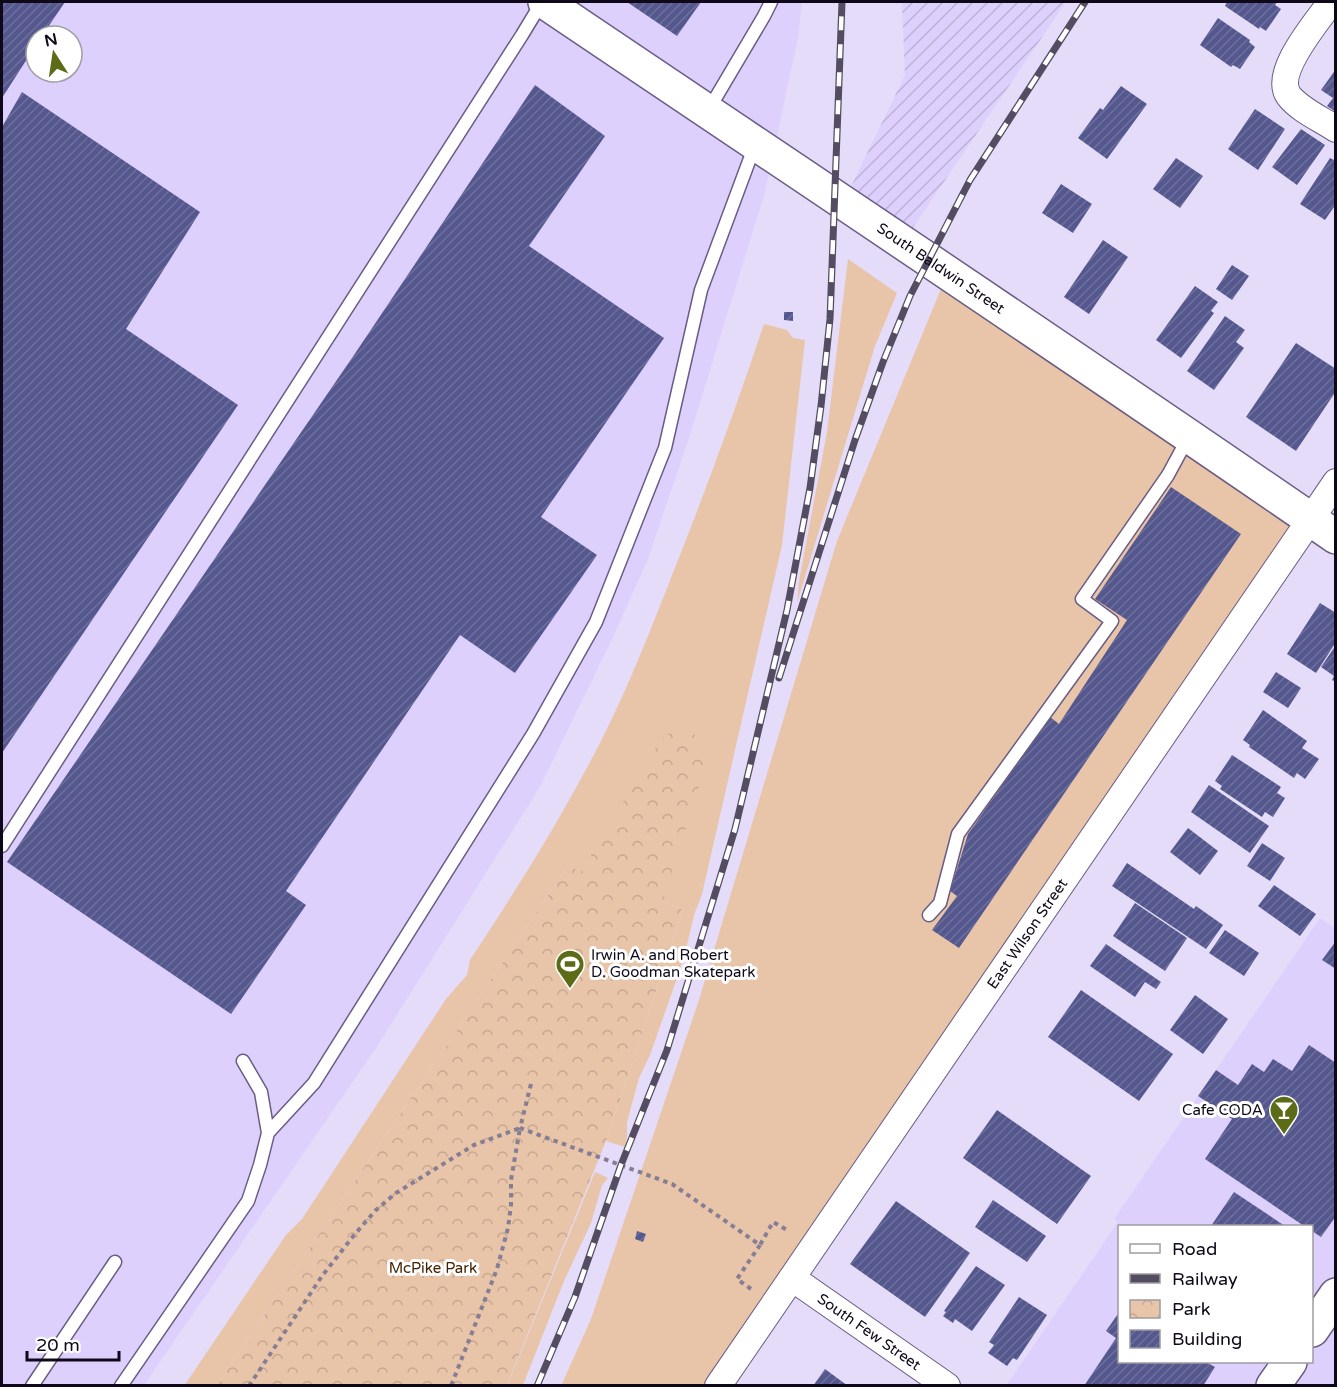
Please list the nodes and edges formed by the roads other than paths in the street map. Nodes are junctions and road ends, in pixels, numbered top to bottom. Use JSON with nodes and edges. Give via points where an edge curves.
{"nodes":[{"id":1,"x":543,"y":2,"type":"edge"},
{"id":2,"x":771,"y":2,"type":"edge"},
{"id":3,"x":1330,"y":2,"type":"edge"},
{"id":4,"x":707,"y":111,"type":"junction"},
{"id":5,"x":1335,"y":129,"type":"edge"},
{"id":6,"x":755,"y":144,"type":"junction"},
{"id":7,"x":1189,"y":437,"type":"junction"},
{"id":8,"x":1335,"y":482,"type":"edge"},
{"id":9,"x":1323,"y":529,"type":"edge"},
{"id":10,"x":2,"y":846,"type":"edge"},
{"id":11,"x":930,"y":915,"type":"dead end"},
{"id":12,"x":243,"y":1061,"type":"dead end"},
{"id":13,"x":268,"y":1132,"type":"junction"},
{"id":14,"x":115,"y":1262,"type":"dead end"},
{"id":15,"x":792,"y":1278,"type":"junction"},
{"id":16,"x":1335,"y":1295,"type":"edge"},
{"id":17,"x":1313,"y":1327,"type":"edge"},
{"id":18,"x":1289,"y":1363,"type":"edge"},
{"id":19,"x":32,"y":1386,"type":"edge"},
{"id":20,"x":121,"y":1386,"type":"edge"},
{"id":21,"x":718,"y":1386,"type":"edge"},
{"id":22,"x":948,"y":1386,"type":"edge"},
{"id":23,"x":1274,"y":1386,"type":"edge"}],
"edges":[{"from":1,"to":4,"type":"street","name":"South Baldwin Street"},
{"from":1,"to":10,"type":"lane"},
{"from":2,"to":4,"type":"lane"},
{"from":3,"to":5,"type":"street","via":[[1291,60],[1284,82],[1296,103]]},
{"from":4,"to":6,"type":"street","name":"South Baldwin Street"},
{"from":6,"to":7,"type":"street","name":"South Baldwin Street"},
{"from":6,"to":13,"type":"lane","via":[[700,290],[665,448],[596,622],[533,734],[314,1083]]},
{"from":7,"to":9,"type":"street","name":"South Baldwin Street"},
{"from":7,"to":11,"type":"lane","via":[[1168,475],[1082,599],[1112,621],[958,834],[940,903]]},
{"from":8,"to":9,"type":"street","name":"East Wilson Street"},
{"from":9,"to":15,"type":"street","name":"East Wilson Street"},
{"from":12,"to":13,"type":"lane","via":[[261,1092]]},
{"from":13,"to":20,"type":"lane","via":[[248,1201]]},
{"from":14,"to":19,"type":"lane"},
{"from":15,"to":21,"type":"street","name":"East Wilson Street"},
{"from":15,"to":22,"type":"street","name":"South Few Street"},
{"from":16,"to":17,"type":"street"},
{"from":18,"to":23,"type":"street"}]}
